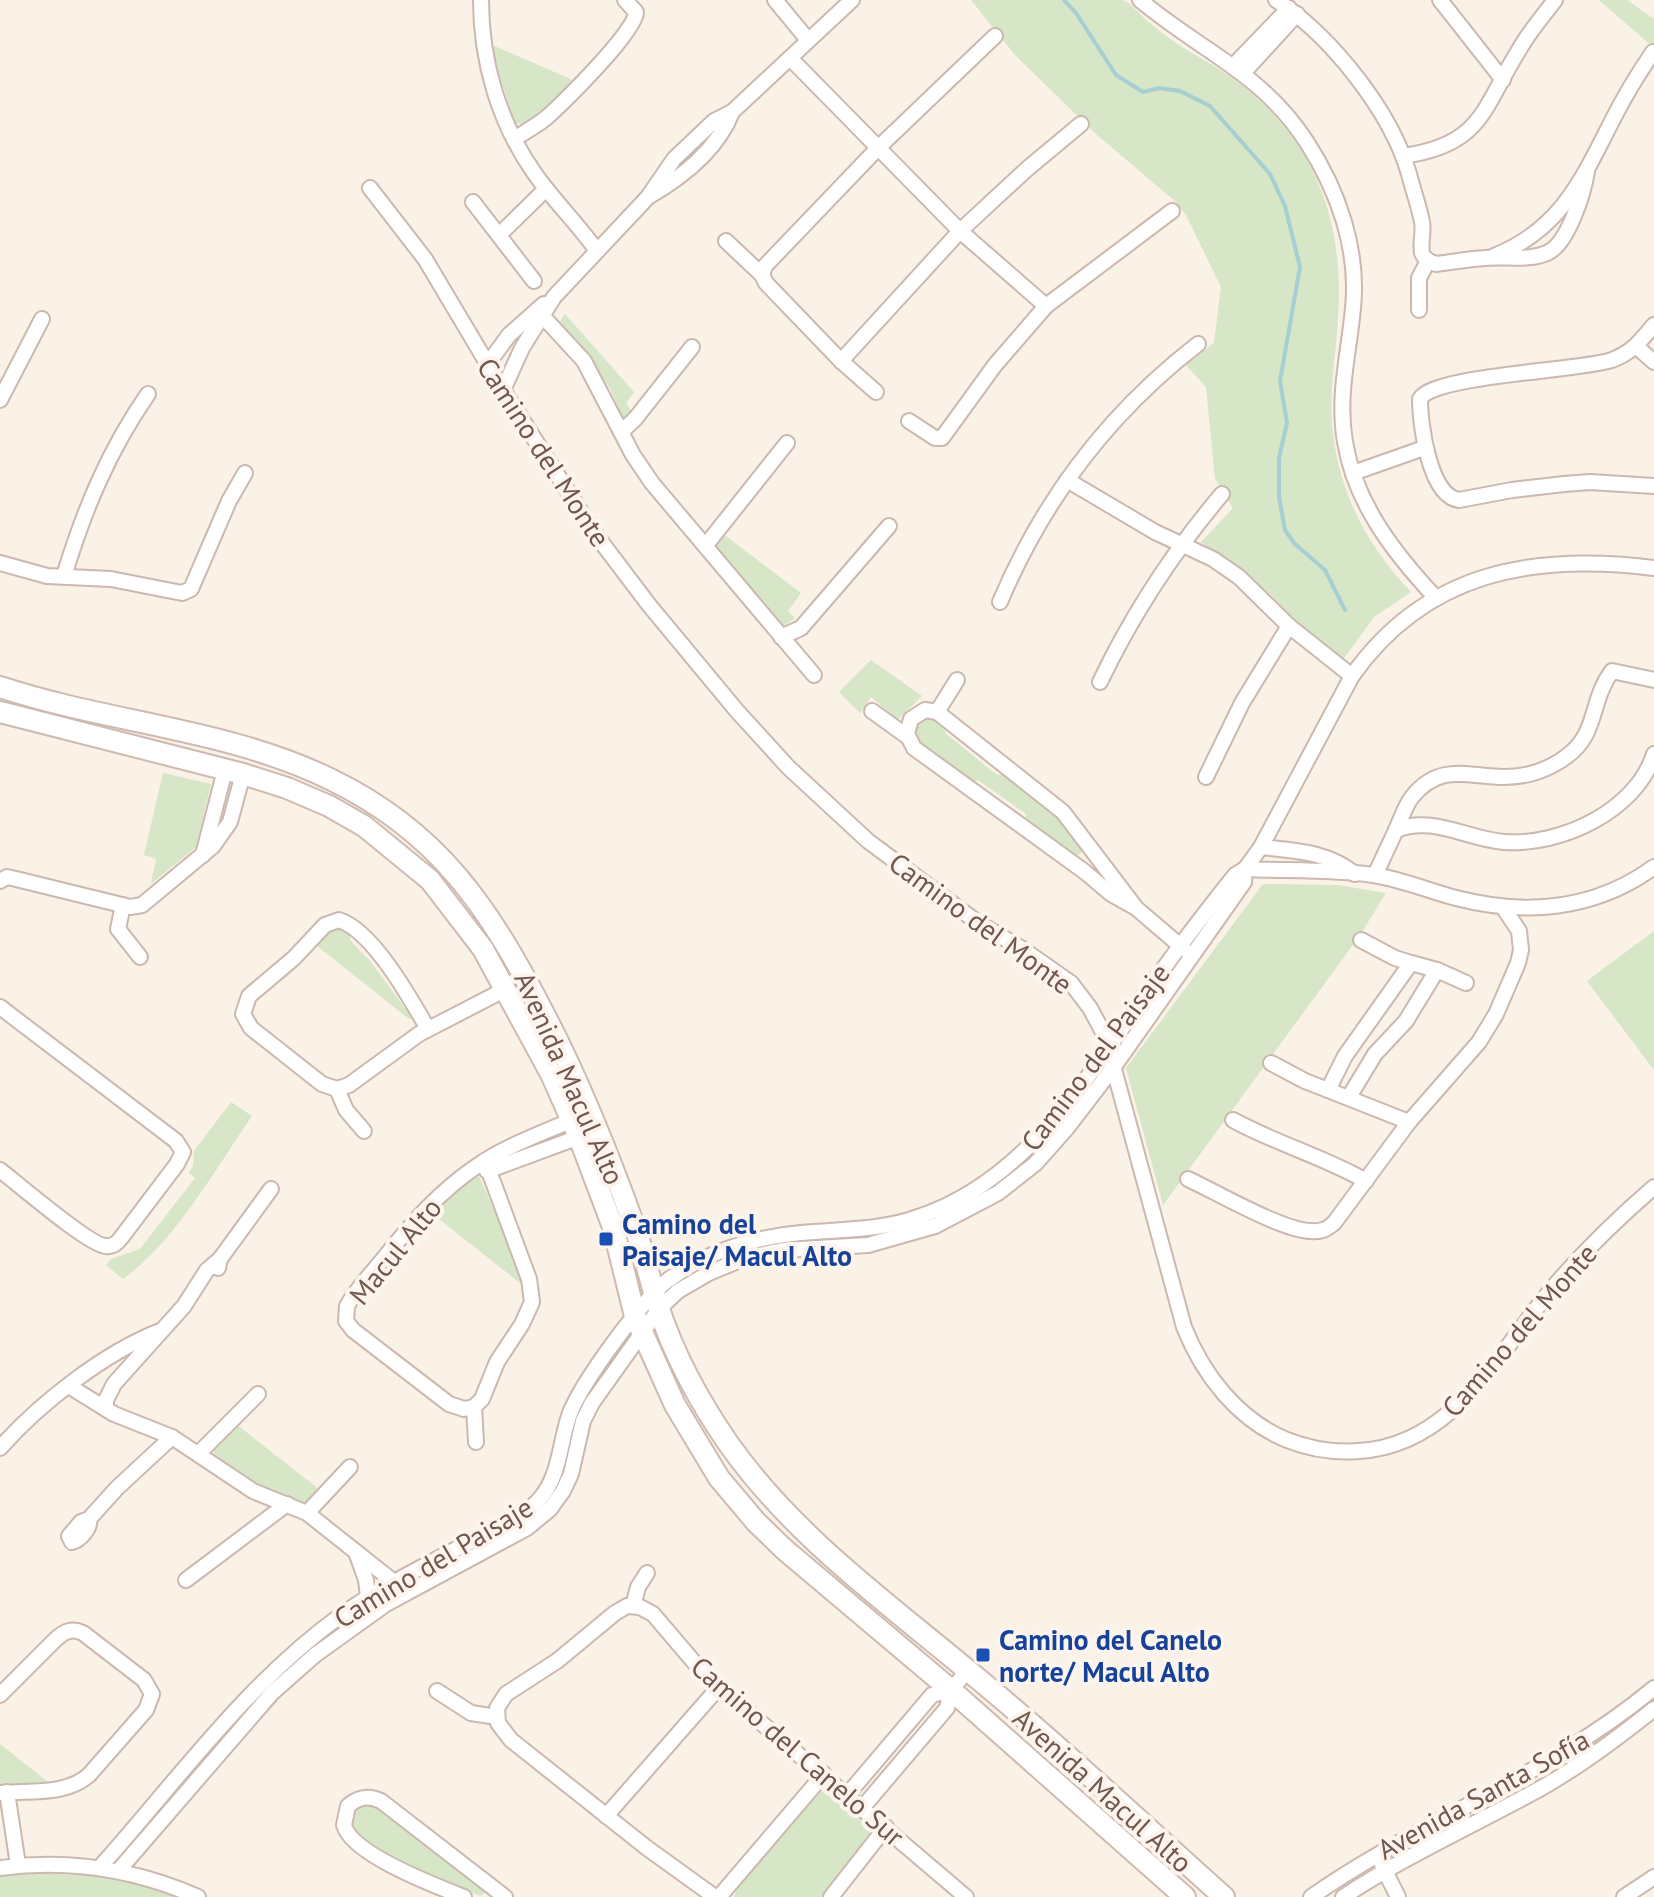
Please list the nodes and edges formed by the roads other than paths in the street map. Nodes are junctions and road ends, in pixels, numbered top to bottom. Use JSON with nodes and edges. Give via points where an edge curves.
{"nodes":[{"id":1,"x":481,"y":0,"type":"edge"},
{"id":2,"x":625,"y":0,"type":"edge"},
{"id":3,"x":775,"y":0,"type":"edge"},
{"id":4,"x":852,"y":0,"type":"edge"},
{"id":5,"x":1140,"y":0,"type":"edge"},
{"id":6,"x":1440,"y":0,"type":"edge"},
{"id":7,"x":1555,"y":0,"type":"edge"},
{"id":8,"x":1287,"y":7,"type":"edge"},
{"id":9,"x":995,"y":36,"type":"dead end"},
{"id":10,"x":808,"y":40,"type":"junction"},
{"id":11,"x":1653,"y":52,"type":"edge"},
{"id":12,"x":790,"y":58,"type":"junction"},
{"id":13,"x":1239,"y":69,"type":"junction"},
{"id":14,"x":1503,"y":80,"type":"junction"},
{"id":15,"x":1081,"y":124,"type":"dead end"},
{"id":16,"x":514,"y":139,"type":"junction"},
{"id":17,"x":878,"y":148,"type":"junction"},
{"id":18,"x":1403,"y":156,"type":"junction"},
{"id":19,"x":1587,"y":171,"type":"junction"},
{"id":20,"x":370,"y":188,"type":"dead end"},
{"id":21,"x":546,"y":189,"type":"junction"},
{"id":22,"x":473,"y":202,"type":"dead end"},
{"id":23,"x":1172,"y":211,"type":"dead end"},
{"id":24,"x":960,"y":231,"type":"junction"},
{"id":25,"x":499,"y":235,"type":"junction"},
{"id":26,"x":726,"y":241,"type":"dead end"},
{"id":27,"x":597,"y":251,"type":"junction"},
{"id":28,"x":1490,"y":257,"type":"junction"},
{"id":29,"x":1428,"y":261,"type":"junction"},
{"id":30,"x":762,"y":275,"type":"junction"},
{"id":31,"x":534,"y":281,"type":"dead end"},
{"id":32,"x":1046,"y":306,"type":"junction"},
{"id":33,"x":1419,"y":310,"type":"dead end"},
{"id":34,"x":539,"y":312,"type":"junction"},
{"id":35,"x":42,"y":319,"type":"dead end"},
{"id":36,"x":1654,"y":325,"type":"edge"},
{"id":37,"x":1198,"y":344,"type":"dead end"},
{"id":38,"x":692,"y":347,"type":"dead end"},
{"id":39,"x":1637,"y":347,"type":"junction"},
{"id":40,"x":841,"y":361,"type":"junction"},
{"id":41,"x":1654,"y":362,"type":"edge"},
{"id":42,"x":487,"y":365,"type":"junction"},
{"id":43,"x":503,"y":390,"type":"junction"},
{"id":44,"x":876,"y":392,"type":"dead end"},
{"id":45,"x":148,"y":394,"type":"dead end"},
{"id":46,"x":0,"y":400,"type":"edge"},
{"id":47,"x":909,"y":421,"type":"dead end"},
{"id":48,"x":621,"y":432,"type":"junction"},
{"id":49,"x":787,"y":443,"type":"dead end"},
{"id":50,"x":1424,"y":448,"type":"junction"},
{"id":51,"x":245,"y":473,"type":"dead end"},
{"id":52,"x":1353,"y":473,"type":"junction"},
{"id":53,"x":1067,"y":480,"type":"junction"},
{"id":54,"x":1654,"y":486,"type":"edge"},
{"id":55,"x":1222,"y":494,"type":"dead end"},
{"id":56,"x":889,"y":526,"type":"dead end"},
{"id":57,"x":1182,"y":544,"type":"junction"},
{"id":58,"x":706,"y":545,"type":"junction"},
{"id":59,"x":0,"y":563,"type":"edge"},
{"id":60,"x":1654,"y":568,"type":"edge"},
{"id":61,"x":64,"y":576,"type":"junction"},
{"id":62,"x":1435,"y":597,"type":"junction"},
{"id":63,"x":1000,"y":602,"type":"dead end"},
{"id":64,"x":1289,"y":626,"type":"junction"},
{"id":65,"x":781,"y":637,"type":"junction"},
{"id":66,"x":814,"y":675,"type":"dead end"},
{"id":67,"x":1352,"y":676,"type":"junction"},
{"id":68,"x":957,"y":680,"type":"dead end"},
{"id":69,"x":1654,"y":680,"type":"edge"},
{"id":70,"x":1100,"y":682,"type":"dead end"},
{"id":71,"x":0,"y":687,"type":"edge"},
{"id":72,"x":872,"y":711,"type":"dead end"},
{"id":73,"x":0,"y":712,"type":"edge"},
{"id":74,"x":937,"y":712,"type":"junction"},
{"id":75,"x":908,"y":737,"type":"junction"},
{"id":76,"x":1654,"y":754,"type":"edge"},
{"id":77,"x":234,"y":772,"type":"junction"},
{"id":78,"x":1206,"y":777,"type":"dead end"},
{"id":79,"x":214,"y":810,"type":"junction"},
{"id":80,"x":232,"y":816,"type":"junction"},
{"id":81,"x":1396,"y":830,"type":"junction"},
{"id":82,"x":1261,"y":847,"type":"junction"},
{"id":83,"x":202,"y":855,"type":"junction"},
{"id":84,"x":1654,"y":867,"type":"edge"},
{"id":85,"x":1245,"y":869,"type":"junction"},
{"id":86,"x":1355,"y":874,"type":"junction"},
{"id":87,"x":1375,"y":875,"type":"junction"},
{"id":88,"x":0,"y":881,"type":"edge"},
{"id":89,"x":123,"y":905,"type":"junction"},
{"id":90,"x":1503,"y":907,"type":"junction"},
{"id":91,"x":1136,"y":908,"type":"junction"},
{"id":92,"x":1361,"y":940,"type":"dead end"},
{"id":93,"x":1179,"y":946,"type":"junction"},
{"id":94,"x":1192,"y":955,"type":"junction"},
{"id":95,"x":140,"y":957,"type":"dead end"},
{"id":96,"x":1411,"y":963,"type":"junction"},
{"id":97,"x":1437,"y":970,"type":"junction"},
{"id":98,"x":1466,"y":983,"type":"dead end"},
{"id":99,"x":506,"y":989,"type":"junction"},
{"id":100,"x":0,"y":1007,"type":"edge"},
{"id":101,"x":428,"y":1029,"type":"junction"},
{"id":102,"x":1108,"y":1048,"type":"junction"},
{"id":103,"x":1271,"y":1063,"type":"dead end"},
{"id":104,"x":1113,"y":1068,"type":"junction"},
{"id":105,"x":337,"y":1089,"type":"junction"},
{"id":106,"x":1328,"y":1090,"type":"junction"},
{"id":107,"x":1349,"y":1097,"type":"junction"},
{"id":108,"x":1233,"y":1120,"type":"dead end"},
{"id":109,"x":1409,"y":1122,"type":"junction"},
{"id":110,"x":575,"y":1128,"type":"junction"},
{"id":111,"x":364,"y":1131,"type":"dead end"},
{"id":112,"x":503,"y":1151,"type":"junction"},
{"id":113,"x":0,"y":1170,"type":"edge"},
{"id":114,"x":489,"y":1171,"type":"junction"},
{"id":115,"x":463,"y":1176,"type":"junction"},
{"id":116,"x":1188,"y":1179,"type":"dead end"},
{"id":117,"x":1366,"y":1181,"type":"junction"},
{"id":118,"x":1654,"y":1187,"type":"edge"},
{"id":119,"x":271,"y":1189,"type":"dead end"},
{"id":120,"x":656,"y":1301,"type":"junction"},
{"id":121,"x":639,"y":1324,"type":"junction"},
{"id":122,"x":160,"y":1331,"type":"junction"},
{"id":123,"x":69,"y":1386,"type":"junction"},
{"id":124,"x":258,"y":1394,"type":"dead end"},
{"id":125,"x":474,"y":1407,"type":"junction"},
{"id":126,"x":106,"y":1409,"type":"junction"},
{"id":127,"x":172,"y":1437,"type":"junction"},
{"id":128,"x":476,"y":1442,"type":"dead end"},
{"id":129,"x":0,"y":1448,"type":"edge"},
{"id":130,"x":199,"y":1453,"type":"junction"},
{"id":131,"x":350,"y":1467,"type":"dead end"},
{"id":132,"x":287,"y":1504,"type":"junction"},
{"id":133,"x":307,"y":1513,"type":"junction"},
{"id":134,"x":89,"y":1519,"type":"dead end"},
{"id":135,"x":357,"y":1555,"type":"junction"},
{"id":136,"x":647,"y":1573,"type":"dead end"},
{"id":137,"x":186,"y":1580,"type":"dead end"},
{"id":138,"x":394,"y":1582,"type":"junction"},
{"id":139,"x":368,"y":1597,"type":"junction"},
{"id":140,"x":633,"y":1606,"type":"junction"},
{"id":141,"x":968,"y":1670,"type":"junction"},
{"id":142,"x":719,"y":1687,"type":"junction"},
{"id":143,"x":1654,"y":1688,"type":"edge"},
{"id":144,"x":951,"y":1690,"type":"junction"},
{"id":145,"x":437,"y":1691,"type":"dead end"},
{"id":146,"x":0,"y":1695,"type":"edge"},
{"id":147,"x":1654,"y":1709,"type":"edge"},
{"id":148,"x":497,"y":1717,"type":"junction"},
{"id":149,"x":824,"y":1774,"type":"junction"},
{"id":150,"x":4,"y":1793,"type":"edge"},
{"id":151,"x":848,"y":1794,"type":"junction"},
{"id":152,"x":863,"y":1807,"type":"junction"},
{"id":153,"x":606,"y":1816,"type":"junction"},
{"id":154,"x":886,"y":1827,"type":"junction"},
{"id":155,"x":1376,"y":1854,"type":"junction"},
{"id":156,"x":18,"y":1865,"type":"junction"},
{"id":157,"x":100,"y":1867,"type":"junction"},
{"id":158,"x":0,"y":1868,"type":"edge"},
{"id":159,"x":119,"y":1870,"type":"junction"},
{"id":160,"x":1385,"y":1870,"type":"junction"},
{"id":161,"x":1654,"y":1877,"type":"edge"},
{"id":162,"x":198,"y":1897,"type":"edge"},
{"id":163,"x":464,"y":1897,"type":"edge"},
{"id":164,"x":505,"y":1897,"type":"edge"},
{"id":165,"x":717,"y":1897,"type":"edge"},
{"id":166,"x":831,"y":1897,"type":"edge"},
{"id":167,"x":966,"y":1897,"type":"edge"},
{"id":168,"x":1185,"y":1897,"type":"edge"},
{"id":169,"x":1224,"y":1897,"type":"edge"},
{"id":170,"x":1311,"y":1897,"type":"edge"},
{"id":171,"x":1343,"y":1897,"type":"edge"},
{"id":172,"x":1398,"y":1897,"type":"edge"},
{"id":173,"x":1624,"y":1897,"type":"edge"}],
"edges":[{"from":1,"to":16,"type":"street","via":[[489,71]]},
{"from":2,"to":16,"type":"street","via":[[636,12],[633,24],[547,117]]},
{"from":3,"to":10,"type":"street"},
{"from":4,"to":10,"type":"street"},
{"from":5,"to":13,"type":"street"},
{"from":6,"to":14,"type":"street"},
{"from":7,"to":14,"type":"street"},
{"from":8,"to":13,"type":"street"},
{"from":8,"to":18,"type":"street","via":[[1355,77]]},
{"from":9,"to":17,"type":"street"},
{"from":10,"to":12,"type":"street"},
{"from":11,"to":19,"type":"street"},
{"from":12,"to":17,"type":"street"},
{"from":12,"to":27,"type":"street","via":[[732,112],[708,149],[673,183],[648,197]]},
{"from":13,"to":52,"type":"street","via":[[1305,139],[1345,224],[1354,287],[1342,412]]},
{"from":14,"to":18,"type":"street","via":[[1485,114],[1466,132],[1432,150]]},
{"from":15,"to":24,"type":"street"},
{"from":16,"to":21,"type":"street"},
{"from":17,"to":24,"type":"street"},
{"from":17,"to":30,"type":"street"},
{"from":18,"to":29,"type":"street"},
{"from":19,"to":28,"type":"street","via":[[1542,227]]},
{"from":19,"to":28,"type":"street","via":[[1558,246],[1543,254]]},
{"from":20,"to":42,"type":"street","name":"Camino del Monte","via":[[425,259]]},
{"from":21,"to":25,"type":"street"},
{"from":21,"to":27,"type":"street"},
{"from":22,"to":25,"type":"street"},
{"from":23,"to":32,"type":"street"},
{"from":24,"to":32,"type":"street"},
{"from":24,"to":40,"type":"street"},
{"from":25,"to":31,"type":"street"},
{"from":26,"to":30,"type":"street"},
{"from":27,"to":34,"type":"street"},
{"from":28,"to":29,"type":"street"},
{"from":29,"to":33,"type":"street","via":[[1419,278]]},
{"from":30,"to":40,"type":"street"},
{"from":32,"to":47,"type":"street","via":[[942,438]]},
{"from":34,"to":42,"type":"street","via":[[509,335]]},
{"from":34,"to":43,"type":"street"},
{"from":34,"to":48,"type":"street","via":[[584,361]]},
{"from":35,"to":46,"type":"street"},
{"from":36,"to":39,"type":"street"},
{"from":37,"to":53,"type":"street","via":[[1125,409]]},
{"from":38,"to":48,"type":"street"},
{"from":39,"to":41,"type":"street"},
{"from":39,"to":50,"type":"street","via":[[1595,365],[1497,376],[1422,393]]},
{"from":40,"to":44,"type":"street"},
{"from":42,"to":43,"type":"street","name":"Camino del Monte"},
{"from":43,"to":102,"type":"street","name":"Camino del Monte","via":[[604,546],[760,737],[868,841],[1071,983],[1098,1022]]},
{"from":45,"to":61,"type":"street","via":[[104,467]]},
{"from":48,"to":58,"type":"street","via":[[652,483]]},
{"from":49,"to":58,"type":"street"},
{"from":50,"to":52,"type":"street"},
{"from":50,"to":54,"type":"street","via":[[1445,492],[1455,499],[1590,482]]},
{"from":51,"to":61,"type":"street","via":[[191,589],[182,593]]},
{"from":52,"to":62,"type":"street","via":[[1377,523]]},
{"from":53,"to":57,"type":"street"},
{"from":53,"to":63,"type":"street","via":[[1032,534]]},
{"from":55,"to":57,"type":"street"},
{"from":56,"to":65,"type":"street","via":[[801,628]]},
{"from":57,"to":64,"type":"street","via":[[1239,577]]},
{"from":57,"to":70,"type":"street","via":[[1140,606]]},
{"from":58,"to":65,"type":"street"},
{"from":59,"to":61,"type":"street"},
{"from":60,"to":62,"type":"street","name":"Camino del Paisaje","via":[[1540,566],[1487,577]]},
{"from":62,"to":67,"type":"street","name":"Camino del Paisaje","via":[[1392,627]]},
{"from":64,"to":67,"type":"street"},
{"from":64,"to":78,"type":"street","via":[[1242,703]]},
{"from":65,"to":66,"type":"street"},
{"from":67,"to":82,"type":"street","name":"Camino del Paisaje"},
{"from":68,"to":74,"type":"street"},
{"from":69,"to":81,"type":"street","via":[[1612,671],[1602,684],[1587,737],[1567,757],[1529,774],[1461,772],[1435,778],[1412,796]]},
{"from":71,"to":120,"type":"street","name":"Avenida Macul Alto","via":[[287,760],[361,795],[428,845],[498,928],[553,1031],[589,1107]]},
{"from":72,"to":75,"type":"street"},
{"from":73,"to":77,"type":"street","name":"Avenida Macul Alto"},
{"from":74,"to":75,"type":"street","via":[[916,714],[907,725]]},
{"from":74,"to":91,"type":"street","via":[[1063,812]]},
{"from":75,"to":91,"type":"street","via":[[918,751]]},
{"from":76,"to":81,"type":"street","via":[[1642,779],[1623,799],[1559,835],[1502,842],[1428,824]]},
{"from":77,"to":79,"type":"street"},
{"from":77,"to":80,"type":"street"},
{"from":77,"to":99,"type":"street","name":"Avenida Macul Alto","via":[[329,806],[401,853],[458,913]]},
{"from":79,"to":80,"type":"street"},
{"from":79,"to":83,"type":"street"},
{"from":80,"to":83,"type":"street"},
{"from":81,"to":87,"type":"street"},
{"from":82,"to":85,"type":"street","name":"Camino del Paisaje"},
{"from":82,"to":86,"type":"street","via":[[1328,857]]},
{"from":83,"to":89,"type":"street","via":[[142,905]]},
{"from":84,"to":90,"type":"street","via":[[1584,902]]},
{"from":85,"to":86,"type":"street"},
{"from":85,"to":93,"type":"street","name":"Camino del Paisaje"},
{"from":85,"to":94,"type":"street","name":"Camino del Paisaje","via":[[1244,882]]},
{"from":86,"to":87,"type":"street"},
{"from":87,"to":90,"type":"street"},
{"from":88,"to":89,"type":"street","via":[[7,877]]},
{"from":89,"to":95,"type":"street","via":[[118,929]]},
{"from":90,"to":109,"type":"street","via":[[1519,931],[1521,950],[1503,999],[1479,1042]]},
{"from":91,"to":93,"type":"street"},
{"from":92,"to":96,"type":"street"},
{"from":93,"to":94,"type":"street"},
{"from":93,"to":102,"type":"street","name":"Camino del Paisaje"},
{"from":94,"to":104,"type":"street","name":"Camino del Paisaje"},
{"from":96,"to":97,"type":"street"},
{"from":96,"to":106,"type":"street","via":[[1345,1056]]},
{"from":97,"to":98,"type":"street"},
{"from":97,"to":107,"type":"street"},
{"from":99,"to":101,"type":"street"},
{"from":99,"to":110,"type":"street","name":"Avenida Macul Alto"},
{"from":100,"to":113,"type":"street","via":[[176,1141],[183,1152],[121,1238],[107,1247]]},
{"from":101,"to":105,"type":"street"},
{"from":101,"to":105,"type":"street","via":[[378,953],[348,924],[329,922],[249,996],[243,1014],[251,1028],[322,1084]]},
{"from":102,"to":104,"type":"street","name":"Camino del Monte"},
{"from":102,"to":120,"type":"street","name":"Camino del Paisaje","via":[[1022,1155],[959,1200],[875,1229],[783,1235],[739,1245],[678,1274]]},
{"from":103,"to":106,"type":"street"},
{"from":104,"to":118,"type":"street","name":"Camino del Monte","via":[[1195,1355],[1252,1419],[1313,1448],[1382,1448],[1442,1420],[1578,1259]]},
{"from":104,"to":120,"type":"street","name":"Camino del Paisaje","via":[[1052,1147],[1018,1179],[978,1205],[887,1241],[745,1258]]},
{"from":105,"to":111,"type":"street"},
{"from":106,"to":107,"type":"street"},
{"from":107,"to":109,"type":"street"},
{"from":108,"to":117,"type":"street"},
{"from":109,"to":117,"type":"street"},
{"from":110,"to":112,"type":"street","name":"Macul Alto"},
{"from":110,"to":114,"type":"street","name":"Macul Alto"},
{"from":110,"to":121,"type":"street","name":"Avenida Macul Alto","via":[[613,1227]]},
{"from":112,"to":114,"type":"street"},
{"from":112,"to":115,"type":"street","name":"Macul Alto"},
{"from":114,"to":115,"type":"street","name":"Macul Alto"},
{"from":114,"to":125,"type":"street","via":[[529,1279],[532,1302]]},
{"from":115,"to":125,"type":"street","name":"Macul Alto","via":[[410,1226],[349,1301],[345,1317],[353,1330],[449,1404]]},
{"from":116,"to":117,"type":"street","via":[[1290,1227],[1313,1232],[1334,1223]]},
{"from":119,"to":122,"type":"street","via":[[220,1259],[210,1282]]},
{"from":120,"to":121,"type":"street","name":"Camino del Paisaje"},
{"from":120,"to":141,"type":"street","name":"Avenida Macul Alto","via":[[695,1391],[768,1494],[822,1547]]},
{"from":121,"to":138,"type":"street","name":"Camino del Paisaje","via":[[577,1399],[553,1478],[539,1500],[514,1519]]},
{"from":121,"to":144,"type":"street","name":"Avenida Macul Alto","via":[[675,1405],[730,1493],[785,1550]]},
{"from":121,"to":159,"type":"street","name":"Camino del Paisaje","via":[[587,1411],[571,1474],[550,1509],[527,1528],[372,1613],[307,1661],[272,1693]]},
{"from":122,"to":123,"type":"street"},
{"from":122,"to":126,"type":"street","via":[[111,1389]]},
{"from":123,"to":126,"type":"street"},
{"from":123,"to":129,"type":"street"},
{"from":124,"to":130,"type":"street"},
{"from":125,"to":128,"type":"street"},
{"from":126,"to":127,"type":"street"},
{"from":127,"to":130,"type":"street"},
{"from":127,"to":134,"type":"street"},
{"from":130,"to":132,"type":"street","via":[[253,1491]]},
{"from":131,"to":133,"type":"street"},
{"from":132,"to":133,"type":"street"},
{"from":132,"to":137,"type":"street"},
{"from":133,"to":135,"type":"street"},
{"from":135,"to":138,"type":"street"},
{"from":135,"to":139,"type":"street"},
{"from":136,"to":140,"type":"street"},
{"from":138,"to":139,"type":"street","name":"Camino del Paisaje"},
{"from":139,"to":157,"type":"street","name":"Camino del Paisaje","via":[[265,1679]]},
{"from":140,"to":142,"type":"street","name":"Camino del Canelo Sur","via":[[653,1614]]},
{"from":140,"to":148,"type":"street","via":[[615,1613],[572,1650],[506,1694]]},
{"from":141,"to":144,"type":"street"},
{"from":141,"to":169,"type":"street","name":"Avenida Macul Alto"},
{"from":142,"to":149,"type":"street","name":"Camino del Canelo Sur"},
{"from":142,"to":153,"type":"street"},
{"from":143,"to":155,"type":"street","name":"Avenida Santa Sofía","via":[[1555,1758]]},
{"from":144,"to":151,"type":"street","via":[[932,1695]]},
{"from":144,"to":152,"type":"street","via":[[947,1708]]},
{"from":144,"to":168,"type":"street","name":"Avenida Macul Alto"},
{"from":145,"to":148,"type":"street","via":[[471,1713]]},
{"from":146,"to":150,"type":"street","via":[[56,1639],[73,1630],[144,1680],[152,1694],[146,1710],[78,1784]]},
{"from":147,"to":160,"type":"street","name":"Avenida Santa Sofía","via":[[1544,1786]]},
{"from":148,"to":153,"type":"street","via":[[505,1735]]},
{"from":149,"to":151,"type":"street","name":"Camino del Canelo Sur"},
{"from":149,"to":165,"type":"street"},
{"from":150,"to":156,"type":"street"},
{"from":151,"to":152,"type":"street","name":"Camino del Canelo Sur"},
{"from":152,"to":154,"type":"street","name":"Camino del Canelo Sur"},
{"from":153,"to":165,"type":"street"},
{"from":154,"to":166,"type":"street"},
{"from":154,"to":167,"type":"street","name":"Camino del Canelo Sur"},
{"from":155,"to":160,"type":"street"},
{"from":155,"to":170,"type":"street","name":"Avenida Santa Sofía"},
{"from":156,"to":157,"type":"street"},
{"from":156,"to":158,"type":"street"},
{"from":157,"to":159,"type":"street"},
{"from":159,"to":162,"type":"street"},
{"from":160,"to":171,"type":"street","name":"Avenida Santa Sofía"},
{"from":160,"to":172,"type":"street"},
{"from":161,"to":173,"type":"street"},
{"from":163,"to":164,"type":"street","via":[[351,1840],[344,1825],[348,1806],[363,1798],[381,1801]]}]}
